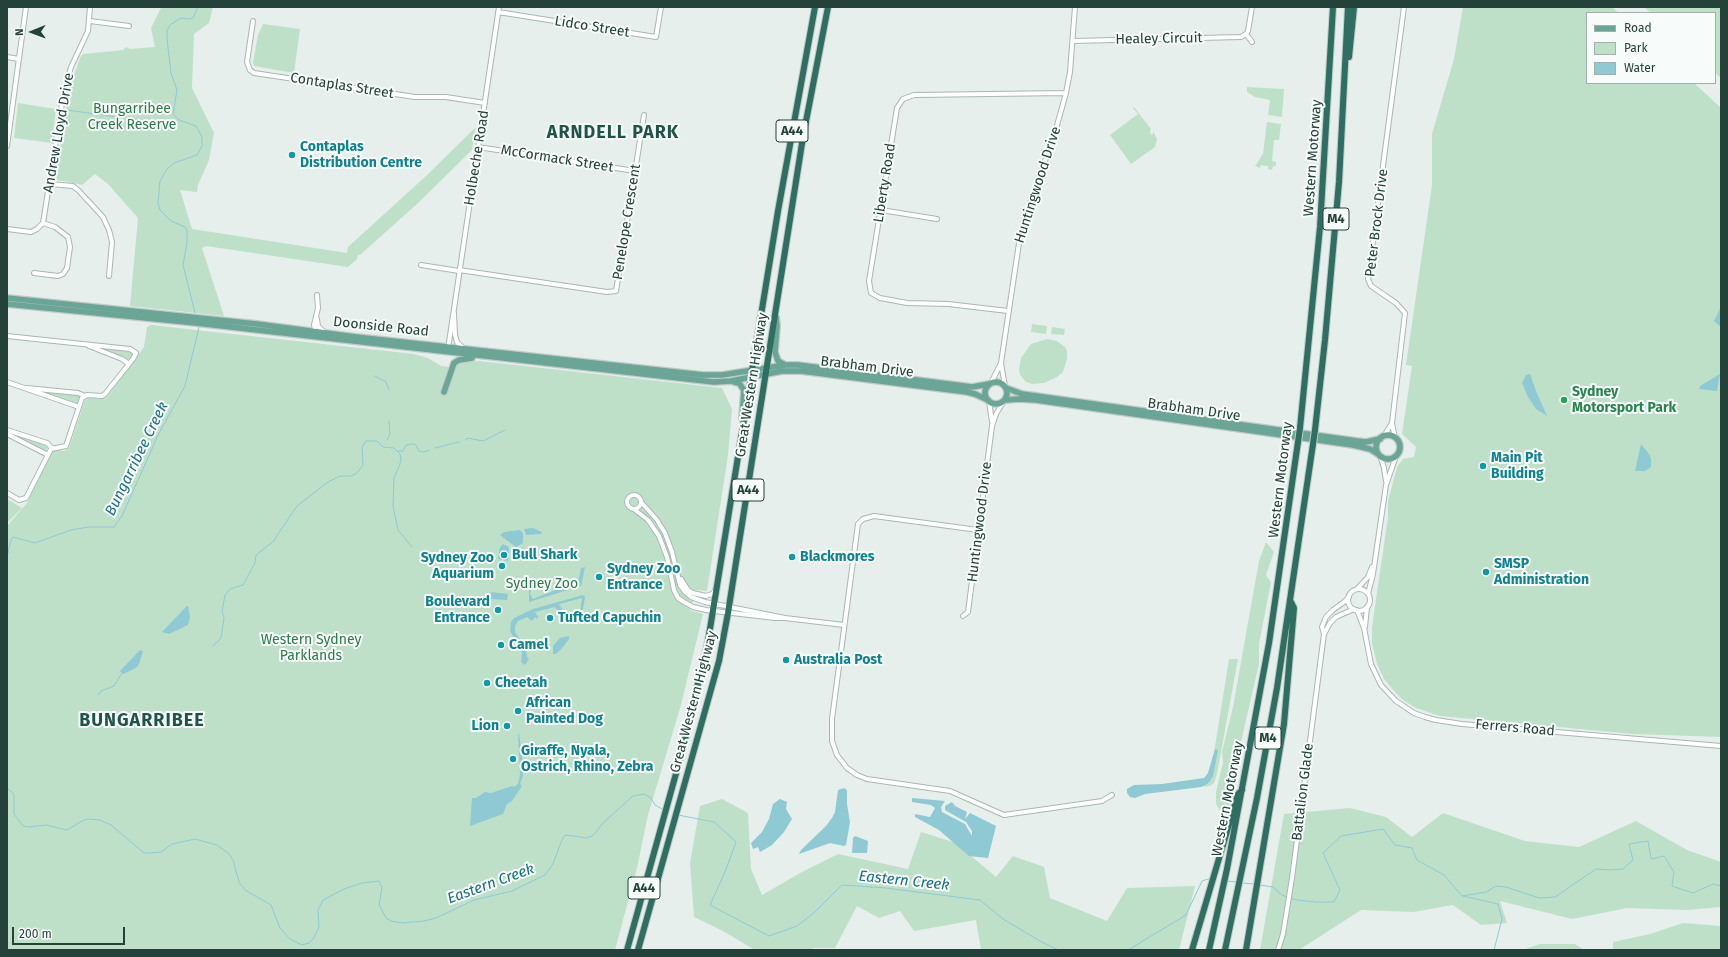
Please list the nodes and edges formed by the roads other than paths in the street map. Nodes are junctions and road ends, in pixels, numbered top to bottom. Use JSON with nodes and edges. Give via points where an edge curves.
{"nodes":[{"id":1,"x":26,"y":7,"type":"edge"},
{"id":2,"x":90,"y":7,"type":"edge"},
{"id":3,"x":499,"y":7,"type":"edge"},
{"id":4,"x":661,"y":7,"type":"edge"},
{"id":5,"x":815,"y":7,"type":"edge"},
{"id":6,"x":828,"y":7,"type":"edge"},
{"id":7,"x":1075,"y":7,"type":"edge"},
{"id":8,"x":1252,"y":7,"type":"edge"},
{"id":9,"x":1333,"y":7,"type":"edge"},
{"id":10,"x":1348,"y":7,"type":"edge"},
{"id":11,"x":1354,"y":7,"type":"edge"},
{"id":12,"x":1404,"y":7,"type":"edge"},
{"id":13,"x":498,"y":12,"type":"junction"},
{"id":14,"x":90,"y":21,"type":"junction"},
{"id":15,"x":253,"y":21,"type":"dead end"},
{"id":16,"x":130,"y":26,"type":"dead end"},
{"id":17,"x":1246,"y":34,"type":"junction"},
{"id":18,"x":1072,"y":41,"type":"junction"},
{"id":19,"x":1252,"y":42,"type":"dead end"},
{"id":20,"x":7,"y":57,"type":"edge"},
{"id":21,"x":19,"y":59,"type":"junction"},
{"id":22,"x":1344,"y":87,"type":"junction"},
{"id":23,"x":1066,"y":93,"type":"junction"},
{"id":24,"x":485,"y":103,"type":"junction"},
{"id":25,"x":644,"y":115,"type":"dead end"},
{"id":26,"x":7,"y":146,"type":"edge"},
{"id":27,"x":478,"y":147,"type":"junction"},
{"id":28,"x":635,"y":171,"type":"junction"},
{"id":29,"x":50,"y":184,"type":"junction"},
{"id":30,"x":881,"y":210,"type":"junction"},
{"id":31,"x":936,"y":219,"type":"dead end"},
{"id":32,"x":43,"y":223,"type":"junction"},
{"id":33,"x":7,"y":229,"type":"edge"},
{"id":34,"x":421,"y":265,"type":"dead end"},
{"id":35,"x":459,"y":270,"type":"junction"},
{"id":36,"x":34,"y":273,"type":"dead end"},
{"id":37,"x":109,"y":276,"type":"dead end"},
{"id":38,"x":317,"y":295,"type":"dead end"},
{"id":39,"x":7,"y":298,"type":"edge"},
{"id":40,"x":7,"y":304,"type":"edge"},
{"id":41,"x":454,"y":309,"type":"junction"},
{"id":42,"x":1008,"y":312,"type":"junction"},
{"id":43,"x":775,"y":315,"type":"junction"},
{"id":44,"x":317,"y":319,"type":"junction"},
{"id":45,"x":314,"y":325,"type":"junction"},
{"id":46,"x":300,"y":330,"type":"junction"},
{"id":47,"x":315,"y":332,"type":"junction"},
{"id":48,"x":7,"y":336,"type":"edge"},
{"id":49,"x":324,"y":336,"type":"junction"},
{"id":50,"x":87,"y":345,"type":"junction"},
{"id":51,"x":448,"y":346,"type":"junction"},
{"id":52,"x":463,"y":348,"type":"junction"},
{"id":53,"x":448,"y":353,"type":"junction"},
{"id":54,"x":478,"y":356,"type":"junction"},
{"id":55,"x":1001,"y":363,"type":"junction"},
{"id":56,"x":129,"y":364,"type":"junction"},
{"id":57,"x":785,"y":365,"type":"junction"},
{"id":58,"x":753,"y":370,"type":"junction"},
{"id":59,"x":766,"y":371,"type":"junction"},
{"id":60,"x":752,"y":377,"type":"junction"},
{"id":61,"x":7,"y":382,"type":"edge"},
{"id":62,"x":730,"y":382,"type":"junction"},
{"id":63,"x":990,"y":384,"type":"junction"},
{"id":64,"x":1006,"y":387,"type":"junction"},
{"id":65,"x":25,"y":388,"type":"junction"},
{"id":66,"x":444,"y":392,"type":"dead end"},
{"id":67,"x":85,"y":396,"type":"junction"},
{"id":68,"x":988,"y":401,"type":"junction"},
{"id":69,"x":1004,"y":401,"type":"junction"},
{"id":70,"x":79,"y":407,"type":"junction"},
{"id":71,"x":1392,"y":423,"type":"junction"},
{"id":72,"x":992,"y":426,"type":"junction"},
{"id":73,"x":7,"y":430,"type":"edge"},
{"id":74,"x":7,"y":434,"type":"edge"},
{"id":75,"x":1382,"y":438,"type":"junction"},
{"id":76,"x":1395,"y":438,"type":"junction"},
{"id":77,"x":741,"y":444,"type":"junction"},
{"id":78,"x":52,"y":448,"type":"junction"},
{"id":79,"x":1379,"y":454,"type":"junction"},
{"id":80,"x":48,"y":455,"type":"junction"},
{"id":81,"x":1396,"y":456,"type":"junction"},
{"id":82,"x":1386,"y":485,"type":"junction"},
{"id":83,"x":7,"y":493,"type":"edge"},
{"id":84,"x":641,"y":502,"type":"junction"},
{"id":85,"x":635,"y":510,"type":"junction"},
{"id":86,"x":978,"y":530,"type":"junction"},
{"id":87,"x":1374,"y":563,"type":"junction"},
{"id":88,"x":675,"y":564,"type":"junction"},
{"id":89,"x":717,"y":587,"type":"junction"},
{"id":90,"x":1355,"y":590,"type":"junction"},
{"id":91,"x":1368,"y":594,"type":"junction"},
{"id":92,"x":1348,"y":597,"type":"junction"},
{"id":93,"x":1291,"y":602,"type":"junction"},
{"id":94,"x":715,"y":604,"type":"junction"},
{"id":95,"x":1367,"y":607,"type":"junction"},
{"id":96,"x":729,"y":610,"type":"junction"},
{"id":97,"x":1355,"y":610,"type":"junction"},
{"id":98,"x":714,"y":611,"type":"junction"},
{"id":99,"x":963,"y":616,"type":"dead end"},
{"id":100,"x":844,"y":625,"type":"junction"},
{"id":101,"x":1364,"y":628,"type":"junction"},
{"id":102,"x":1324,"y":634,"type":"junction"},
{"id":103,"x":1721,"y":746,"type":"edge"},
{"id":104,"x":1243,"y":790,"type":"junction"},
{"id":105,"x":1112,"y":795,"type":"dead end"},
{"id":106,"x":627,"y":950,"type":"edge"},
{"id":107,"x":638,"y":950,"type":"edge"},
{"id":108,"x":1192,"y":950,"type":"edge"},
{"id":109,"x":1209,"y":950,"type":"edge"},
{"id":110,"x":1225,"y":950,"type":"edge"},
{"id":111,"x":1246,"y":950,"type":"edge"},
{"id":112,"x":1278,"y":950,"type":"edge"}],
"edges":[{"from":1,"to":21,"type":"street"},
{"from":2,"to":14,"type":"street","name":"Andrew Lloyd Drive"},
{"from":3,"to":13,"type":"street","name":"Holbeche Road"},
{"from":4,"to":13,"type":"street","name":"Lidco Street","via":[[656,37]]},
{"from":5,"to":58,"type":"highway","name":"Great Western Highway","number":"A44","via":[[790,138]]},
{"from":6,"to":43,"type":"highway","name":"Great Western Highway","number":"A44","via":[[803,137]]},
{"from":7,"to":18,"type":"street","name":"Huntingwood Drive"},
{"from":8,"to":17,"type":"street"},
{"from":9,"to":104,"type":"highway","name":"Western Motorway","number":"M4","bridge":true,"via":[[1320,227],[1300,428],[1270,642]]},
{"from":10,"to":22,"type":"highway","name":"Western Motorway","number":"M4"},
{"from":11,"to":22,"type":"highway","via":[[1351,49]]},
{"from":12,"to":71,"type":"street","name":"Peter Brock Drive","via":[[1368,279],[1371,286],[1396,303],[1405,313]]},
{"from":13,"to":24,"type":"street","name":"Holbeche Road"},
{"from":14,"to":16,"type":"street"},
{"from":14,"to":29,"type":"street","name":"Andrew Lloyd Drive","via":[[71,67],[63,97]]},
{"from":15,"to":24,"type":"street","name":"Contaplas Street","via":[[247,62],[254,73],[415,97],[446,97]]},
{"from":17,"to":18,"type":"street","name":"Healey Circuit","via":[[1241,37]]},
{"from":17,"to":19,"type":"street"},
{"from":18,"to":23,"type":"street","name":"Huntingwood Drive"},
{"from":20,"to":21,"type":"street"},
{"from":21,"to":26,"type":"street"},
{"from":22,"to":93,"type":"highway","name":"Western Motorway","number":"M4","bridge":true,"via":[[1332,260],[1315,430]]},
{"from":23,"to":30,"type":"street","name":"Liberty Road","via":[[914,96],[903,99],[898,104],[896,112]]},
{"from":23,"to":42,"type":"street","name":"Huntingwood Drive","via":[[1021,230]]},
{"from":24,"to":27,"type":"street","name":"Holbeche Road"},
{"from":25,"to":28,"type":"street","name":"Penelope Crescent"},
{"from":27,"to":28,"type":"street","name":"McCormack Street"},
{"from":27,"to":35,"type":"street","name":"Holbeche Road"},
{"from":28,"to":35,"type":"street","name":"Penelope Crescent","via":[[616,291],[607,292]]},
{"from":29,"to":32,"type":"street","name":"Andrew Lloyd Drive"},
{"from":29,"to":37,"type":"street","via":[[72,186],[104,217],[112,242]]},
{"from":30,"to":31,"type":"street"},
{"from":30,"to":42,"type":"street","name":"Liberty Road","via":[[869,281],[871,293],[880,298],[907,303],[948,304]]},
{"from":32,"to":33,"type":"street","via":[[31,232]]},
{"from":32,"to":36,"type":"street","via":[[55,227],[68,237],[70,247],[67,268],[58,276]]},
{"from":34,"to":35,"type":"street"},
{"from":35,"to":41,"type":"street","name":"Holbeche Road"},
{"from":38,"to":44,"type":"street"},
{"from":39,"to":46,"type":"main road","name":"Doonside Road"},
{"from":40,"to":49,"type":"main road","name":"Doonside Road"},
{"from":41,"to":51,"type":"street","name":"Holbeche Road"},
{"from":41,"to":52,"type":"street","name":"Holbeche Road","via":[[455,335]]},
{"from":42,"to":55,"type":"street","name":"Huntingwood Drive"},
{"from":43,"to":57,"type":"main road","via":[[776,354],[778,361]]},
{"from":43,"to":59,"type":"highway","name":"Great Western Highway","number":"A44"},
{"from":44,"to":45,"type":"street"},
{"from":44,"to":49,"type":"street"},
{"from":45,"to":46,"type":"street"},
{"from":45,"to":47,"type":"street"},
{"from":46,"to":47,"type":"main road","name":"Doonside Road"},
{"from":47,"to":49,"type":"main road","name":"Doonside Road"},
{"from":48,"to":50,"type":"street"},
{"from":49,"to":51,"type":"main road","name":"Doonside Road"},
{"from":49,"to":53,"type":"main road","name":"Doonside Road"},
{"from":50,"to":56,"type":"street"},
{"from":50,"to":56,"type":"street","via":[[130,349],[136,353]]},
{"from":51,"to":52,"type":"main road","name":"Doonside Road"},
{"from":51,"to":53,"type":"street","name":"Holbeche Road"},
{"from":52,"to":58,"type":"main road","name":"Doonside Road","via":[[703,375]]},
{"from":53,"to":54,"type":"main road","name":"Doonside Road"},
{"from":54,"to":62,"type":"main road","name":"Doonside Road"},
{"from":54,"to":66,"type":"main road","via":[[454,363]]},
{"from":55,"to":63,"type":"street","name":"Huntingwood Drive"},
{"from":55,"to":64,"type":"street","name":"Huntingwood Drive"},
{"from":56,"to":67,"type":"street","via":[[103,396]]},
{"from":57,"to":59,"type":"main road","name":"Brabham Drive"},
{"from":57,"to":63,"type":"main road","name":"Brabham Drive","via":[[972,387]]},
{"from":58,"to":59,"type":"main road","name":"Doonside Road"},
{"from":58,"to":60,"type":"highway","name":"Great Western Highway","number":"A44"},
{"from":59,"to":60,"type":"main road","name":"Doonside Road"},
{"from":59,"to":68,"type":"main road","name":"Brabham Drive","via":[[801,371],[967,392]]},
{"from":59,"to":96,"type":"highway","name":"Great Western Highway","number":"A44"},
{"from":60,"to":62,"type":"main road","name":"Doonside Road"},
{"from":60,"to":77,"type":"highway","name":"Great Western Highway","number":"A44"},
{"from":61,"to":65,"type":"street"},
{"from":62,"to":77,"type":"main road","via":[[739,383],[744,390]]},
{"from":63,"to":64,"type":"main road","via":[[999,382]]},
{"from":63,"to":68,"type":"main road","via":[[985,392]]},
{"from":64,"to":69,"type":"main road"},
{"from":64,"to":75,"type":"main road","name":"Brabham Drive","via":[[1022,394],[1357,441],[1366,442]]},
{"from":65,"to":67,"type":"street","via":[[78,393]]},
{"from":65,"to":70,"type":"street"},
{"from":67,"to":70,"type":"street"},
{"from":68,"to":69,"type":"main road","via":[[996,404]]},
{"from":68,"to":72,"type":"street","name":"Huntingwood Drive"},
{"from":69,"to":72,"type":"street","name":"Huntingwood Drive"},
{"from":69,"to":79,"type":"main road","name":"Brabham Drive","via":[[1036,400],[1345,444],[1364,447]]},
{"from":70,"to":78,"type":"street","via":[[66,446]]},
{"from":71,"to":75,"type":"street","name":"Peter Brock Drive"},
{"from":71,"to":76,"type":"street","name":"Peter Brock Drive"},
{"from":72,"to":86,"type":"street","name":"Huntingwood Drive"},
{"from":73,"to":78,"type":"street","via":[[47,443]]},
{"from":74,"to":80,"type":"street"},
{"from":75,"to":76,"type":"main road"},
{"from":75,"to":79,"type":"main road","via":[[1376,447]]},
{"from":76,"to":81,"type":"main road","via":[[1400,446]]},
{"from":77,"to":89,"type":"highway","name":"Great Western Highway","number":"A44"},
{"from":78,"to":80,"type":"street"},
{"from":79,"to":81,"type":"main road","via":[[1388,459]]},
{"from":79,"to":82,"type":"street"},
{"from":80,"to":83,"type":"street","via":[[26,498],[22,501]]},
{"from":81,"to":82,"type":"street"},
{"from":82,"to":87,"type":"street"},
{"from":84,"to":85,"type":"street"},
{"from":84,"to":85,"type":"street","via":[[636,496],[628,497],[628,506]]},
{"from":84,"to":88,"type":"street","via":[[662,527]]},
{"from":85,"to":98,"type":"street","via":[[648,520],[659,536],[678,598],[693,607]]},
{"from":86,"to":99,"type":"street","name":"Huntingwood Drive","via":[[968,612]]},
{"from":86,"to":100,"type":"street","via":[[877,516],[863,518],[857,529]]},
{"from":87,"to":90,"type":"street","via":[[1368,577]]},
{"from":87,"to":91,"type":"street"},
{"from":88,"to":89,"type":"street","via":[[683,583],[693,593],[710,595]]},
{"from":88,"to":94,"type":"street","via":[[680,585],[685,592],[695,599]]},
{"from":89,"to":94,"type":"highway","name":"Great Western Highway","number":"A44"},
{"from":90,"to":91,"type":"street","via":[[1362,589]]},
{"from":90,"to":92,"type":"street"},
{"from":91,"to":95,"type":"street"},
{"from":92,"to":97,"type":"street","via":[[1349,604]]},
{"from":92,"to":102,"type":"street","name":"Battalion Glade","via":[[1326,618],[1322,627]]},
{"from":93,"to":110,"type":"highway","name":"Western Motorway","number":"M4","via":[[1276,695]]},
{"from":93,"to":111,"type":"highway","via":[[1294,608],[1284,724]]},
{"from":94,"to":96,"type":"street"},
{"from":94,"to":98,"type":"highway","name":"Great Western Highway","number":"A44"},
{"from":95,"to":97,"type":"street"},
{"from":95,"to":101,"type":"street","name":"Ferrers Road"},
{"from":96,"to":98,"type":"street"},
{"from":96,"to":100,"type":"street","via":[[774,618]]},
{"from":96,"to":107,"type":"highway","name":"Great Western Highway","number":"A44","via":[[719,661]]},
{"from":97,"to":101,"type":"street","name":"Ferrers Road"},
{"from":97,"to":102,"type":"street","name":"Battalion Glade","via":[[1336,617]]},
{"from":98,"to":106,"type":"highway","name":"Great Western Highway","number":"A44","via":[[682,752]]},
{"from":100,"to":105,"type":"street","via":[[832,719],[832,741],[840,760],[857,775],[872,781],[950,790],[1010,816],[1102,801]]},
{"from":101,"to":103,"type":"street","name":"Ferrers Road","via":[[1371,664],[1381,685],[1396,701],[1425,717],[1462,724]]},
{"from":102,"to":112,"type":"street","name":"Battalion Glade","via":[[1284,934]]},
{"from":104,"to":108,"type":"highway","via":[[1238,794]]},
{"from":104,"to":109,"type":"highway","name":"Western Motorway","number":"M4"}]}
